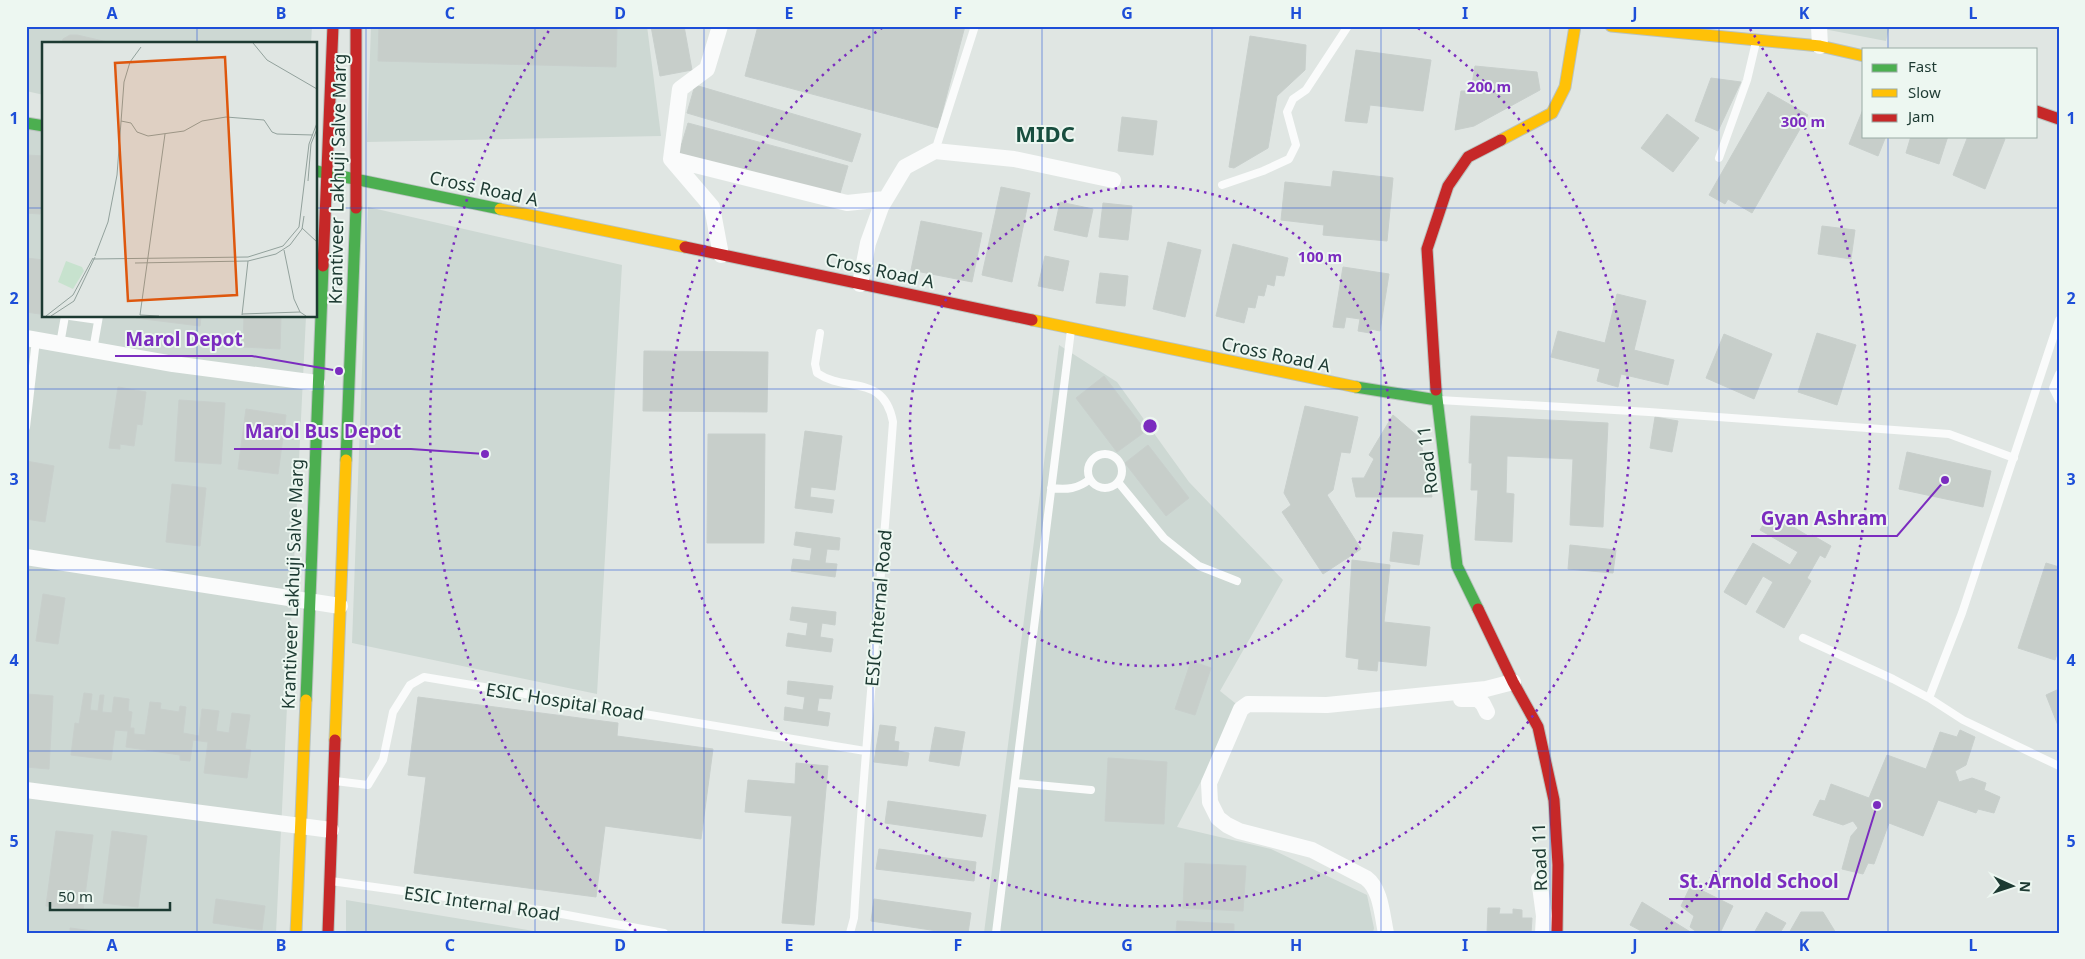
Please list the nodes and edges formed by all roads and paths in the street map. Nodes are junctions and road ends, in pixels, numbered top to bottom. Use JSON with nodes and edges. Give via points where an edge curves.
{"nodes":[{"id":1,"x":333,"y":26,"type":"edge"},
{"id":2,"x":356,"y":26,"type":"edge"},
{"id":3,"x":720,"y":26,"type":"edge"},
{"id":4,"x":975,"y":26,"type":"edge"},
{"id":5,"x":1348,"y":26,"type":"edge"},
{"id":6,"x":1575,"y":26,"type":"edge"},
{"id":7,"x":1611,"y":26,"type":"edge"},
{"id":8,"x":1819,"y":26,"type":"edge"},
{"id":9,"x":1756,"y":40,"type":"junction"},
{"id":10,"x":1820,"y":46,"type":"junction"},
{"id":11,"x":1862,"y":56,"type":"edge"},
{"id":12,"x":2038,"y":112,"type":"edge"},
{"id":13,"x":2059,"y":119,"type":"edge"},
{"id":14,"x":26,"y":123,"type":"edge"},
{"id":15,"x":42,"y":126,"type":"edge"},
{"id":16,"x":936,"y":152,"type":"junction"},
{"id":17,"x":1719,"y":158,"type":"dead end"},
{"id":18,"x":671,"y":159,"type":"junction"},
{"id":19,"x":322,"y":172,"type":"edge"},
{"id":20,"x":357,"y":180,"type":"junction"},
{"id":21,"x":1113,"y":180,"type":"dead end"},
{"id":22,"x":1222,"y":185,"type":"dead end"},
{"id":23,"x":885,"y":200,"type":"junction"},
{"id":24,"x":721,"y":255,"type":"junction"},
{"id":25,"x":860,"y":284,"type":"junction"},
{"id":26,"x":65,"y":318,"type":"edge"},
{"id":27,"x":99,"y":318,"type":"edge"},
{"id":28,"x":2059,"y":320,"type":"edge"},
{"id":29,"x":1071,"y":328,"type":"junction"},
{"id":30,"x":820,"y":333,"type":"dead end"},
{"id":31,"x":31,"y":339,"type":"edge"},
{"id":32,"x":60,"y":344,"type":"junction"},
{"id":33,"x":94,"y":350,"type":"junction"},
{"id":34,"x":30,"y":364,"type":"edge"},
{"id":35,"x":2059,"y":374,"type":"edge"},
{"id":36,"x":317,"y":383,"type":"junction"},
{"id":37,"x":1437,"y":400,"type":"junction"},
{"id":38,"x":2059,"y":400,"type":"edge"},
{"id":39,"x":26,"y":427,"type":"edge"},
{"id":40,"x":2014,"y":458,"type":"junction"},
{"id":41,"x":1090,"y":479,"type":"junction"},
{"id":42,"x":1118,"y":482,"type":"junction"},
{"id":43,"x":1051,"y":488,"type":"junction"},
{"id":44,"x":26,"y":557,"type":"edge"},
{"id":45,"x":1236,"y":581,"type":"dead end"},
{"id":46,"x":309,"y":601,"type":"junction"},
{"id":47,"x":340,"y":606,"type":"junction"},
{"id":48,"x":1804,"y":638,"type":"dead end"},
{"id":49,"x":1513,"y":682,"type":"junction"},
{"id":50,"x":1929,"y":698,"type":"junction"},
{"id":51,"x":1325,"y":705,"type":"junction"},
{"id":52,"x":1487,"y":712,"type":"dead end"},
{"id":53,"x":865,"y":751,"type":"junction"},
{"id":54,"x":2059,"y":766,"type":"edge"},
{"id":55,"x":333,"y":781,"type":"junction"},
{"id":56,"x":1015,"y":783,"type":"junction"},
{"id":57,"x":26,"y":790,"type":"edge"},
{"id":58,"x":1091,"y":790,"type":"dead end"},
{"id":59,"x":299,"y":826,"type":"junction"},
{"id":60,"x":331,"y":830,"type":"junction"},
{"id":61,"x":1539,"y":879,"type":"dead end"},
{"id":62,"x":329,"y":881,"type":"junction"},
{"id":63,"x":296,"y":933,"type":"edge"},
{"id":64,"x":328,"y":933,"type":"edge"},
{"id":65,"x":664,"y":933,"type":"edge"},
{"id":66,"x":850,"y":933,"type":"edge"},
{"id":67,"x":996,"y":933,"type":"edge"},
{"id":68,"x":1386,"y":933,"type":"edge"},
{"id":69,"x":1542,"y":933,"type":"edge"},
{"id":70,"x":1557,"y":933,"type":"edge"}],
"edges":[{"from":1,"to":19,"type":"street","name":"Krantiveer Lakhuji Salve Marg"},
{"from":2,"to":20,"type":"street","name":"Krantiveer Lakhuji Salve Marg"},
{"from":3,"to":18,"type":"street","via":[[707,69],[680,89]]},
{"from":4,"to":16,"type":"lane"},
{"from":5,"to":22,"type":"lane","via":[[1306,90],[1293,99],[1287,112],[1296,145],[1289,159]]},
{"from":6,"to":37,"type":"street","name":"Road 11","via":[[1565,87],[1552,113],[1468,157],[1448,186],[1427,249]]},
{"from":7,"to":9,"type":"street"},
{"from":8,"to":10,"type":"street"},
{"from":9,"to":10,"type":"street"},
{"from":9,"to":17,"type":"lane","via":[[1747,80]]},
{"from":10,"to":11,"type":"street"},
{"from":12,"to":13,"type":"street"},
{"from":14,"to":15,"type":"street"},
{"from":16,"to":21,"type":"street","via":[[1014,159]]},
{"from":16,"to":23,"type":"street","via":[[905,167]]},
{"from":18,"to":23,"type":"street","via":[[847,203]]},
{"from":18,"to":24,"type":"street","via":[[712,206]]},
{"from":19,"to":20,"type":"street","name":"Cross Road A"},
{"from":19,"to":36,"type":"street","name":"Krantiveer Lakhuji Salve Marg"},
{"from":20,"to":24,"type":"street","name":"Cross Road A"},
{"from":20,"to":47,"type":"street","name":"Krantiveer Lakhuji Salve Marg"},
{"from":23,"to":25,"type":"street","via":[[868,243]]},
{"from":24,"to":25,"type":"street","name":"Cross Road A"},
{"from":25,"to":29,"type":"street","name":"Cross Road A"},
{"from":26,"to":32,"type":"lane"},
{"from":27,"to":33,"type":"lane"},
{"from":28,"to":40,"type":"lane"},
{"from":29,"to":37,"type":"street","name":"Cross Road A","via":[[1325,382]]},
{"from":29,"to":43,"type":"lane"},
{"from":30,"to":53,"type":"lane","name":"ESIC Internal Road","via":[[815,364],[817,373],[826,380],[858,384],[871,390],[890,408],[892,422]]},
{"from":31,"to":32,"type":"street"},
{"from":31,"to":34,"type":"lane"},
{"from":32,"to":33,"type":"street"},
{"from":33,"to":36,"type":"street"},
{"from":34,"to":39,"type":"lane"},
{"from":35,"to":38,"type":"lane","via":[[2053,388]]},
{"from":36,"to":46,"type":"street","name":"Krantiveer Lakhuji Salve Marg"},
{"from":37,"to":40,"type":"lane","via":[[1949,434]]},
{"from":37,"to":49,"type":"street","name":"Road 11","via":[[1457,566]]},
{"from":40,"to":50,"type":"lane","via":[[1962,613]]},
{"from":41,"to":42,"type":"lane","via":[[1103,488]]},
{"from":41,"to":42,"type":"lane","via":[[1088,468],[1093,459],[1108,454],[1121,465]]},
{"from":41,"to":43,"type":"lane","via":[[1065,490]]},
{"from":42,"to":45,"type":"lane","via":[[1164,538],[1199,566]]},
{"from":43,"to":56,"type":"lane"},
{"from":44,"to":46,"type":"street"},
{"from":46,"to":47,"type":"street"},
{"from":46,"to":59,"type":"street","name":"Krantiveer Lakhuji Salve Marg"},
{"from":47,"to":55,"type":"street","name":"Krantiveer Lakhuji Salve Marg"},
{"from":48,"to":50,"type":"lane"},
{"from":49,"to":51,"type":"street","via":[[1486,690]]},
{"from":49,"to":70,"type":"street","name":"Road 11","via":[[1538,727],[1554,800],[1558,865]]},
{"from":50,"to":54,"type":"lane","via":[[1963,720]]},
{"from":51,"to":52,"type":"street","via":[[1326,712],[1334,713],[1474,698],[1481,700]]},
{"from":51,"to":68,"type":"street","via":[[1248,704],[1242,707],[1211,778],[1210,802],[1218,818],[1239,831],[1312,850],[1373,883]]},
{"from":53,"to":55,"type":"lane","name":"ESIC Hospital Road","via":[[424,677],[410,685],[393,712],[383,760],[368,785]]},
{"from":53,"to":66,"type":"lane","name":"ESIC Internal Road","via":[[854,918]]},
{"from":55,"to":60,"type":"street","name":"Krantiveer Lakhuji Salve Marg"},
{"from":56,"to":58,"type":"lane"},
{"from":56,"to":67,"type":"lane"},
{"from":57,"to":59,"type":"street"},
{"from":59,"to":60,"type":"street"},
{"from":59,"to":63,"type":"street","name":"Krantiveer Lakhuji Salve Marg"},
{"from":60,"to":62,"type":"street","name":"Krantiveer Lakhuji Salve Marg"},
{"from":61,"to":69,"type":"street","via":[[1544,916]]},
{"from":62,"to":64,"type":"street","name":"Krantiveer Lakhuji Salve Marg"},
{"from":62,"to":65,"type":"lane","name":"ESIC Internal Road","via":[[540,910]]}]}
